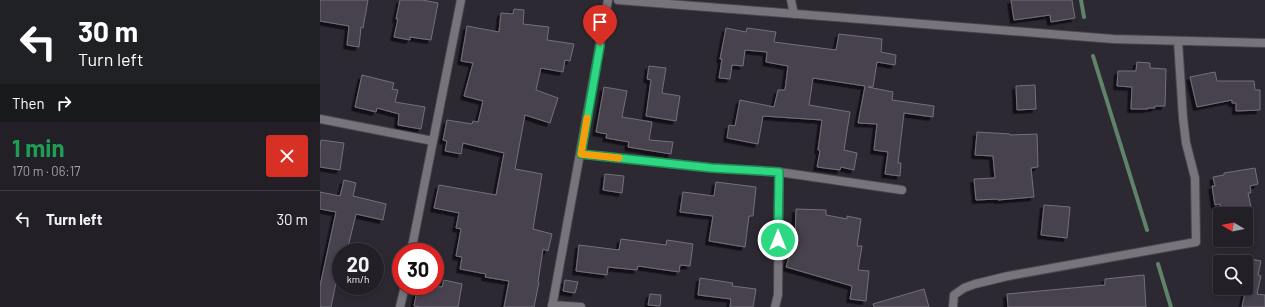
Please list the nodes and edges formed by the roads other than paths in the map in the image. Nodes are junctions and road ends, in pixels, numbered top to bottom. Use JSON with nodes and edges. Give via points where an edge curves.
{"nodes":[{"id":1,"x":461,"y":0,"type":"edge"},
{"id":2,"x":608,"y":0,"type":"edge"},
{"id":3,"x":618,"y":0,"type":"edge"},
{"id":4,"x":791,"y":0,"type":"edge"},
{"id":5,"x":794,"y":14,"type":"junction"},
{"id":6,"x":1178,"y":41,"type":"junction"},
{"id":7,"x":1265,"y":43,"type":"edge"},
{"id":8,"x":320,"y":119,"type":"edge"},
{"id":9,"x":433,"y":141,"type":"junction"},
{"id":10,"x":581,"y":154,"type":"junction"},
{"id":11,"x":779,"y":172,"type":"junction"},
{"id":12,"x":902,"y":190,"type":"dead end"},
{"id":13,"x":413,"y":243,"type":"edge"},
{"id":14,"x":402,"y":295,"type":"edge"},
{"id":15,"x":552,"y":306,"type":"edge"},
{"id":16,"x":400,"y":307,"type":"edge"},
{"id":17,"x":581,"y":307,"type":"edge"},
{"id":18,"x":776,"y":307,"type":"edge"},
{"id":19,"x":953,"y":307,"type":"edge"}],
"edges":[{"from":1,"to":9,"type":"street"},
{"from":2,"to":10,"type":"street"},
{"from":3,"to":5,"type":"street"},
{"from":4,"to":5,"type":"street"},
{"from":5,"to":6,"type":"street","via":[[1113,39]]},
{"from":6,"to":7,"type":"street"},
{"from":6,"to":19,"type":"street","via":[[1186,143],[1195,178],[1196,242],[975,284],[954,295]]},
{"from":8,"to":9,"type":"street"},
{"from":9,"to":13,"type":"street"},
{"from":10,"to":11,"type":"street","via":[[712,168]]},
{"from":10,"to":15,"type":"street"},
{"from":11,"to":12,"type":"street"},
{"from":11,"to":18,"type":"street"},
{"from":14,"to":16,"type":"street"},
{"from":15,"to":17,"type":"street"}]}
